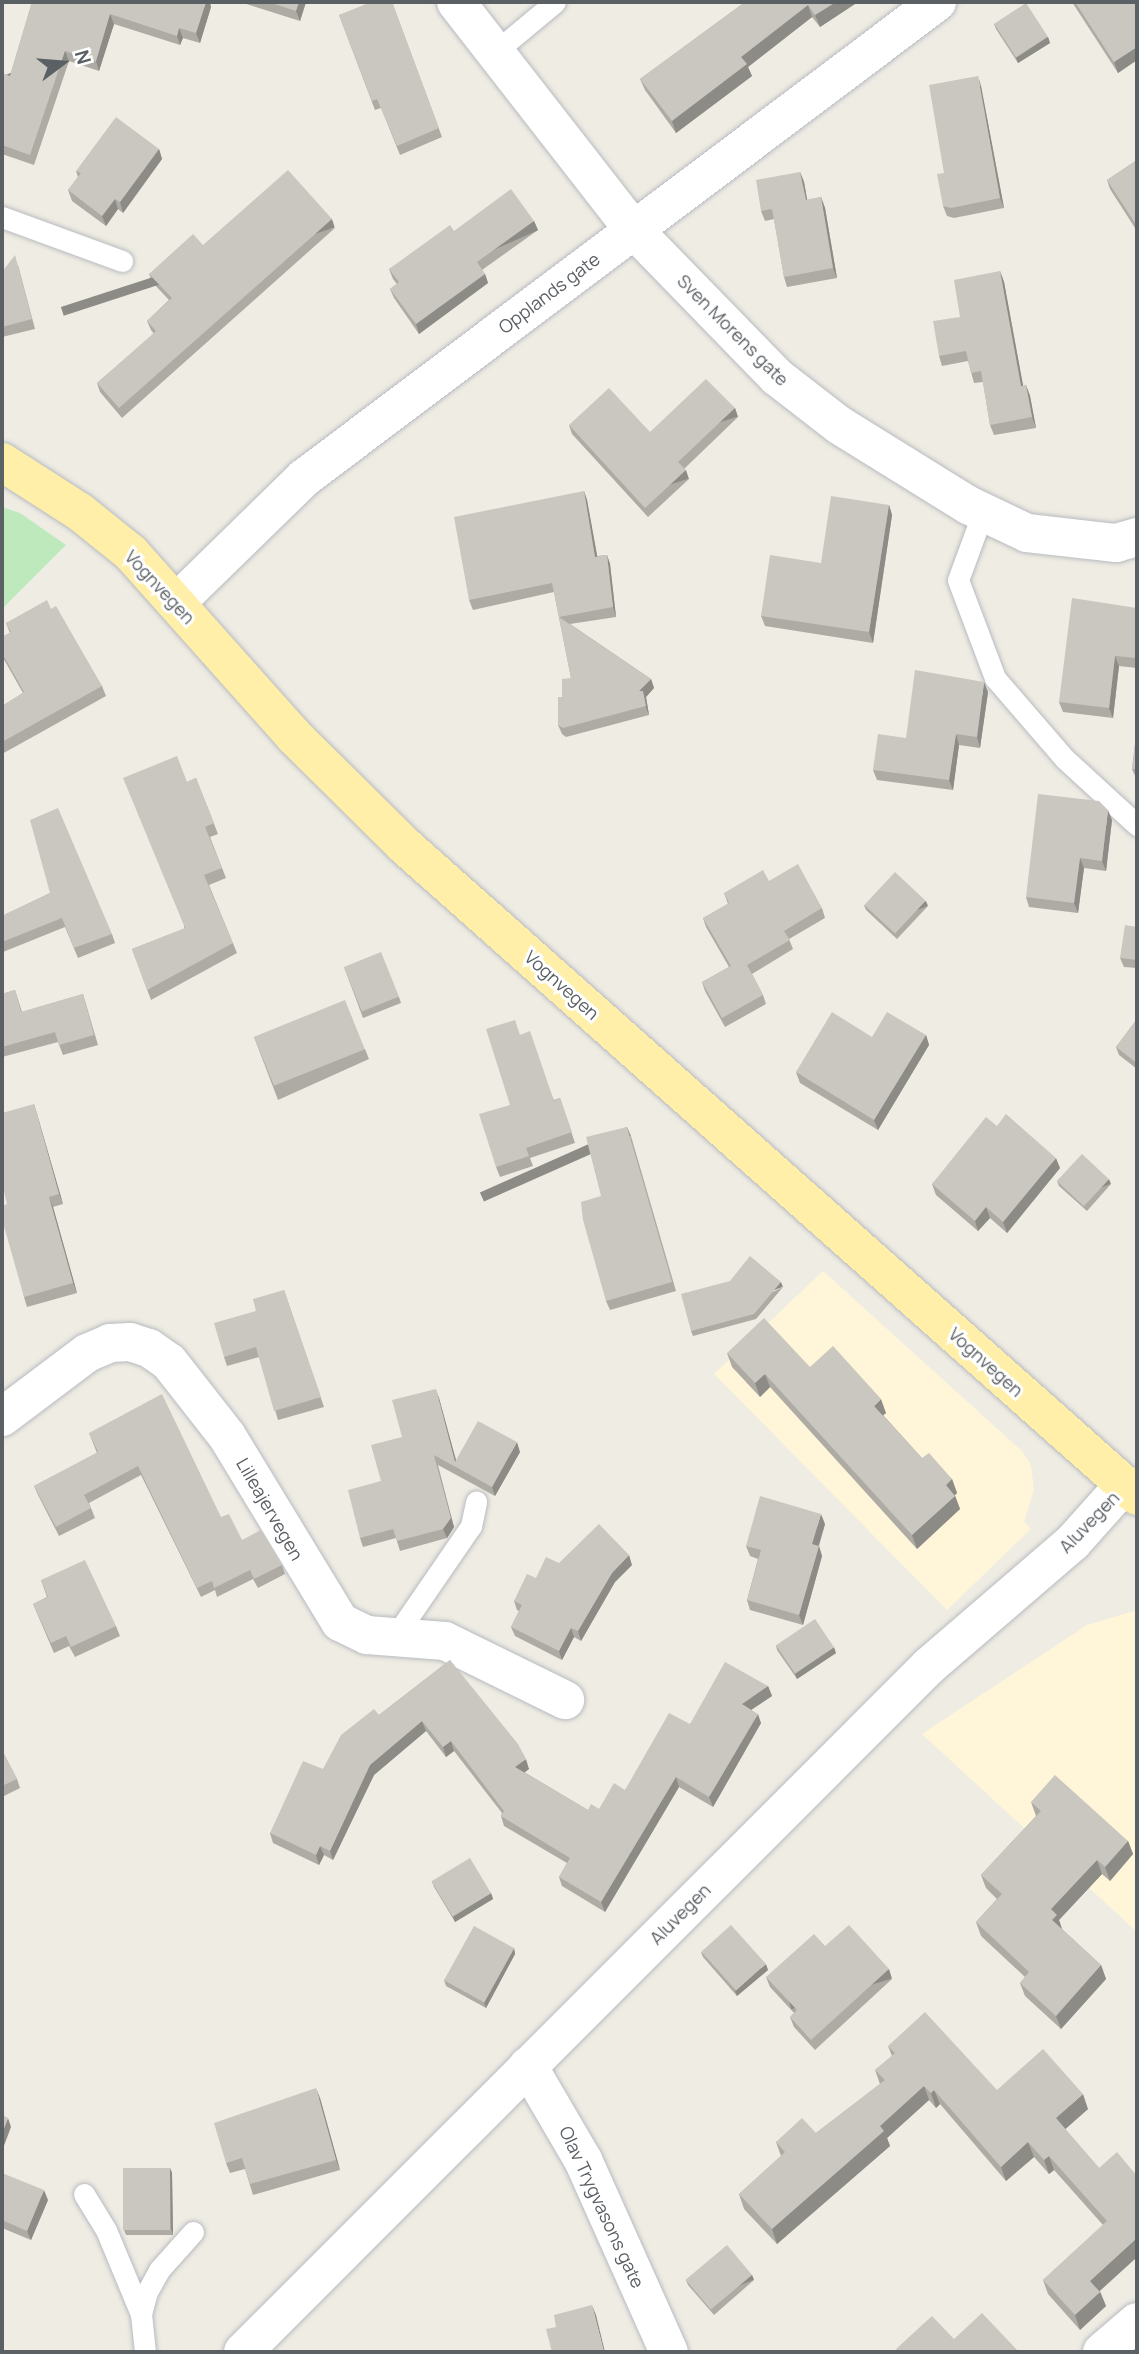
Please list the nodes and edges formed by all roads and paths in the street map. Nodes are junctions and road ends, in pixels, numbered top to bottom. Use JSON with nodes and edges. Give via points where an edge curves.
{"nodes":[{"id":1,"x":456,"y":2,"type":"edge"},
{"id":2,"x":555,"y":2,"type":"edge"},
{"id":3,"x":937,"y":2,"type":"edge"},
{"id":4,"x":495,"y":52,"type":"junction"},
{"id":5,"x":2,"y":217,"type":"edge"},
{"id":6,"x":633,"y":229,"type":"junction"},
{"id":7,"x":122,"y":261,"type":"dead end"},
{"id":8,"x":2,"y":462,"type":"edge"},
{"id":9,"x":983,"y":512,"type":"junction"},
{"id":10,"x":1137,"y":537,"type":"edge"},
{"id":11,"x":176,"y":603,"type":"junction"},
{"id":12,"x":1137,"y":825,"type":"edge"},
{"id":13,"x":3,"y":1409,"type":"edge"},
{"id":14,"x":1131,"y":1490,"type":"edge"},
{"id":15,"x":476,"y":1502,"type":"dead end"},
{"id":16,"x":394,"y":1637,"type":"junction"},
{"id":17,"x":565,"y":1700,"type":"dead end"},
{"id":18,"x":528,"y":2066,"type":"junction"},
{"id":19,"x":84,"y":2194,"type":"dead end"},
{"id":20,"x":193,"y":2232,"type":"dead end"},
{"id":21,"x":141,"y":2314,"type":"junction"},
{"id":22,"x":1137,"y":2322,"type":"edge"},
{"id":23,"x":145,"y":2352,"type":"edge"},
{"id":24,"x":243,"y":2352,"type":"edge"},
{"id":25,"x":669,"y":2352,"type":"edge"},
{"id":26,"x":1102,"y":2352,"type":"edge"}],
"edges":[{"from":1,"to":4,"type":"street","name":"Sven Morens gate"},
{"from":2,"to":4,"type":"lane"},
{"from":3,"to":6,"type":"street","name":"Opplands gate"},
{"from":4,"to":6,"type":"street","name":"Sven Morens gate"},
{"from":5,"to":7,"type":"lane"},
{"from":6,"to":9,"type":"street","name":"Sven Morens gate","via":[[777,377],[839,425]]},
{"from":6,"to":11,"type":"street","name":"Opplands gate","via":[[304,478]]},
{"from":8,"to":11,"type":"main road","name":"Vognvegen","via":[[79,512],[131,553]]},
{"from":9,"to":10,"type":"street","name":"Sven Morens gate","via":[[1027,533],[1116,543]]},
{"from":9,"to":12,"type":"lane","via":[[958,580],[995,678],[1065,759]]},
{"from":11,"to":14,"type":"main road","name":"Vognvegen","via":[[295,737],[405,845]]},
{"from":13,"to":16,"type":"street","name":"Lilleajervegen","via":[[87,1353],[110,1343],[130,1342],[149,1348],[169,1362],[227,1436],[340,1622],[367,1636]]},
{"from":14,"to":18,"type":"street","name":"Aluvegen","via":[[929,1666]]},
{"from":15,"to":16,"type":"lane","via":[[471,1526]]},
{"from":16,"to":17,"type":"street","name":"Lilleajervegen","via":[[445,1641]]},
{"from":18,"to":24,"type":"street","name":"Aluvegen"},
{"from":18,"to":25,"type":"street","name":"Olav Trygvasons gate","via":[[583,2160]]},
{"from":19,"to":21,"type":"lane","via":[[106,2230]]},
{"from":20,"to":21,"type":"lane","via":[[159,2270]]},
{"from":21,"to":23,"type":"lane"},
{"from":22,"to":26,"type":"street"}]}
